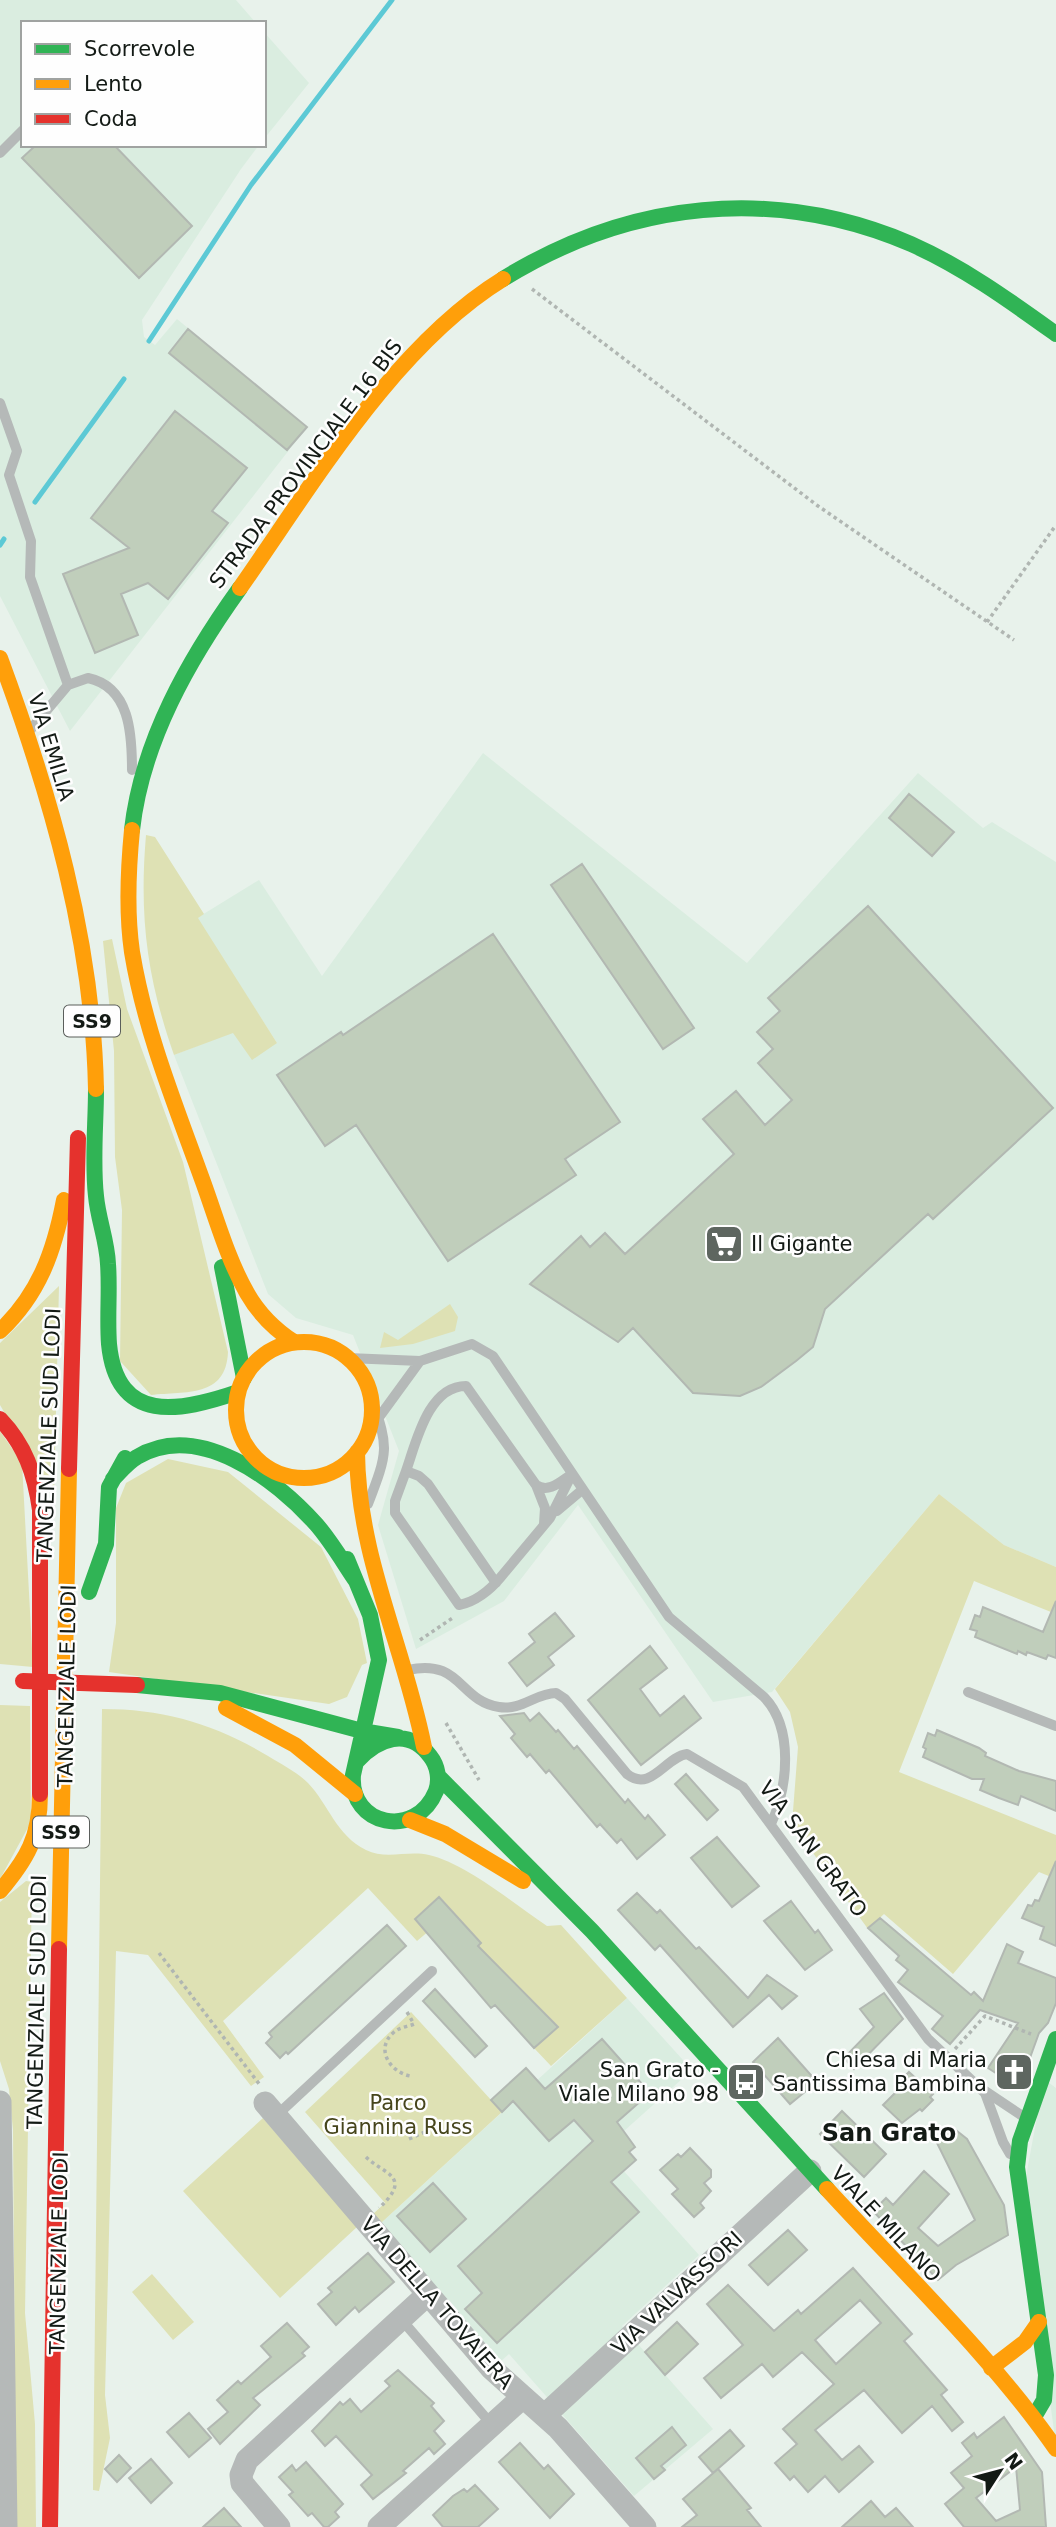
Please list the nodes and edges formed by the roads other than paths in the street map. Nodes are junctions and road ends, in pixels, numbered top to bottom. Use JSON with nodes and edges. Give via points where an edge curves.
{"nodes":[{"id":1,"x":21,"y":132,"type":"edge"},
{"id":2,"x":0,"y":153,"type":"edge"},
{"id":3,"x":1056,"y":334,"type":"edge"},
{"id":4,"x":0,"y":403,"type":"edge"},
{"id":5,"x":0,"y":658,"type":"edge"},
{"id":6,"x":68,"y":685,"type":"junction"},
{"id":7,"x":27,"y":734,"type":"junction"},
{"id":8,"x":132,"y":824,"type":"junction"},
{"id":9,"x":59,"y":849,"type":"junction"},
{"id":10,"x":78,"y":1058,"type":"dead end"},
{"id":11,"x":208,"y":1194,"type":"junction"},
{"id":12,"x":96,"y":1196,"type":"junction"},
{"id":13,"x":0,"y":1331,"type":"edge"},
{"id":14,"x":294,"y":1342,"type":"junction"},
{"id":15,"x":93,"y":1346,"type":"dead end"},
{"id":16,"x":348,"y":1358,"type":"junction"},
{"id":17,"x":421,"y":1361,"type":"junction"},
{"id":18,"x":241,"y":1385,"type":"junction"},
{"id":19,"x":0,"y":1419,"type":"edge"},
{"id":20,"x":373,"y":1424,"type":"junction"},
{"id":21,"x":247,"y":1446,"type":"junction"},
{"id":22,"x":357,"y":1452,"type":"junction"},
{"id":23,"x":406,"y":1471,"type":"junction"},
{"id":24,"x":572,"y":1474,"type":"junction"},
{"id":25,"x":294,"y":1477,"type":"junction"},
{"id":26,"x":113,"y":1479,"type":"junction"},
{"id":27,"x":536,"y":1485,"type":"junction"},
{"id":28,"x":582,"y":1490,"type":"junction"},
{"id":29,"x":546,"y":1522,"type":"junction"},
{"id":30,"x":90,"y":1524,"type":"dead end"},
{"id":31,"x":362,"y":1530,"type":"junction"},
{"id":32,"x":356,"y":1581,"type":"junction"},
{"id":33,"x":496,"y":1583,"type":"junction"},
{"id":34,"x":88,"y":1662,"type":"dead end"},
{"id":35,"x":412,"y":1669,"type":"junction"},
{"id":36,"x":15,"y":1681,"type":"dead end"},
{"id":37,"x":164,"y":1686,"type":"junction"},
{"id":38,"x":968,"y":1692,"type":"dead end"},
{"id":39,"x":88,"y":1703,"type":"dead end"},
{"id":40,"x":371,"y":1703,"type":"junction"},
{"id":41,"x":331,"y":1723,"type":"junction"},
{"id":42,"x":1056,"y":1726,"type":"edge"},
{"id":43,"x":362,"y":1731,"type":"junction"},
{"id":44,"x":398,"y":1737,"type":"junction"},
{"id":45,"x":424,"y":1748,"type":"junction"},
{"id":46,"x":357,"y":1761,"type":"junction"},
{"id":47,"x":438,"y":1776,"type":"junction"},
{"id":48,"x":355,"y":1794,"type":"junction"},
{"id":49,"x":40,"y":1820,"type":"junction"},
{"id":50,"x":410,"y":1820,"type":"junction"},
{"id":51,"x":771,"y":1824,"type":"junction"},
{"id":52,"x":39,"y":1860,"type":"dead end"},
{"id":53,"x":0,"y":1891,"type":"edge"},
{"id":54,"x":566,"y":1908,"type":"junction"},
{"id":55,"x":432,"y":1971,"type":"dead end"},
{"id":56,"x":1055,"y":2042,"type":"edge"},
{"id":57,"x":980,"y":2087,"type":"junction"},
{"id":58,"x":0,"y":2102,"type":"edge"},
{"id":59,"x":270,"y":2110,"type":"joint"},
{"id":60,"x":1027,"y":2120,"type":"junction"},
{"id":61,"x":1018,"y":2158,"type":"junction"},
{"id":62,"x":810,"y":2171,"type":"junction"},
{"id":63,"x":37,"y":2240,"type":"dead end"},
{"id":64,"x":428,"y":2294,"type":"junction"},
{"id":65,"x":53,"y":2308,"type":"junction"},
{"id":66,"x":401,"y":2319,"type":"junction"},
{"id":67,"x":1039,"y":2322,"type":"junction"},
{"id":68,"x":991,"y":2368,"type":"junction"},
{"id":69,"x":522,"y":2398,"type":"junction"},
{"id":70,"x":545,"y":2415,"type":"junction"},
{"id":71,"x":1034,"y":2417,"type":"junction"},
{"id":72,"x":492,"y":2425,"type":"junction"},
{"id":73,"x":1056,"y":2449,"type":"edge"},
{"id":74,"x":6,"y":2527,"type":"edge"},
{"id":75,"x":50,"y":2527,"type":"edge"},
{"id":76,"x":279,"y":2527,"type":"edge"},
{"id":77,"x":379,"y":2527,"type":"edge"},
{"id":78,"x":645,"y":2527,"type":"edge"}],
"edges":[{"from":1,"to":2,"type":"lane"},
{"from":3,"to":8,"type":"main road","name":"STRADA PROVINCIALE 16 BIS","via":[[939,258],[846,221],[768,208],[678,209],[635,218],[555,246],[469,300],[434,331],[400,369],[213,624],[170,701],[139,786]]},
{"from":4,"to":6,"type":"lane","via":[[17,451],[9,475],[31,541],[30,577]]},
{"from":5,"to":7,"type":"main road","name":"VIA EMILIA","number":"SS9"},
{"from":6,"to":7,"type":"lane"},
{"from":6,"to":8,"type":"lane","via":[[88,678],[97,680],[123,703],[132,750]]},
{"from":7,"to":9,"type":"main road","name":"VIA EMILIA","number":"SS9"},
{"from":8,"to":11,"type":"main road","name":"STRADA PROVINCIALE 16 BIS","via":[[127,902],[135,980],[144,1019]]},
{"from":9,"to":10,"type":"main road","number":"SS9"},
{"from":9,"to":12,"type":"main road","number":"SS9","via":[[80,939],[92,1022]]},
{"from":11,"to":14,"type":"main road","name":"STRADA PROVINCIALE 16 BIS","via":[[252,1302],[270,1327]]},
{"from":11,"to":18,"type":"main road","name":"STRADA PROVINCIALE 16 BIS"},
{"from":12,"to":15,"type":"main road","number":"SS9"},
{"from":12,"to":18,"type":"main road","via":[[111,1282],[111,1359],[124,1390],[164,1410],[192,1408]]},
{"from":13,"to":65,"type":"main road","name":"TANGENZIALE SUD LODI","number":"SS9","via":[[34,1292],[52,1257],[78,1131]]},
{"from":14,"to":16,"type":"main road","via":[[328,1346]]},
{"from":14,"to":18,"type":"main road","via":[[256,1361]]},
{"from":16,"to":17,"type":"lane"},
{"from":16,"to":20,"type":"main road","via":[[370,1392]]},
{"from":17,"to":20,"type":"lane"},
{"from":17,"to":24,"type":"lane","via":[[466,1345],[487,1350]]},
{"from":18,"to":21,"type":"main road","via":[[236,1411]]},
{"from":19,"to":49,"type":"main road","via":[[31,1463],[40,1505]]},
{"from":20,"to":22,"type":"main road"},
{"from":20,"to":31,"type":"lane","via":[[386,1444],[386,1456]]},
{"from":21,"to":25,"type":"main road","via":[[275,1472]]},
{"from":21,"to":26,"type":"main road","via":[[205,1433],[184,1431],[158,1437],[127,1455]]},
{"from":22,"to":25,"type":"main road","via":[[329,1473]]},
{"from":22,"to":31,"type":"main road","via":[[355,1478]]},
{"from":23,"to":27,"type":"lane","via":[[432,1407],[463,1385],[471,1390]]},
{"from":23,"to":33,"type":"lane","via":[[424,1479]]},
{"from":23,"to":33,"type":"lane","via":[[395,1513],[459,1605]]},
{"from":24,"to":27,"type":"lane","via":[[552,1487]]},
{"from":24,"to":28,"type":"lane"},
{"from":24,"to":29,"type":"lane"},
{"from":25,"to":32,"type":"main road","via":[[318,1501]]},
{"from":26,"to":30,"type":"main road","name":"TANGENZIALE LODI","via":[[106,1544],[89,1599]]},
{"from":26,"to":32,"type":"main road","via":[[132,1458],[166,1444],[201,1447],[225,1456],[288,1497],[314,1522]]},
{"from":27,"to":29,"type":"lane"},
{"from":28,"to":29,"type":"lane"},
{"from":28,"to":51,"type":"lane","via":[[669,1617],[775,1711],[783,1738],[784,1767]]},
{"from":29,"to":33,"type":"lane"},
{"from":31,"to":35,"type":"main road"},
{"from":32,"to":40,"type":"main road","via":[[378,1648]]},
{"from":34,"to":39,"type":"main road","name":"TANGENZIALE LODI"},
{"from":35,"to":45,"type":"main road"},
{"from":35,"to":51,"type":"lane","name":"VIA SAN GRATO","via":[[441,1669],[480,1699],[503,1708],[556,1693],[631,1777],[647,1779],[678,1756],[693,1756],[740,1783]]},
{"from":36,"to":37,"type":"main road","bridge":true},
{"from":37,"to":41,"type":"main road","via":[[253,1700]]},
{"from":37,"to":48,"type":"main road","via":[[207,1699],[275,1733],[326,1766]]},
{"from":38,"to":42,"type":"lane"},
{"from":40,"to":41,"type":"main road","via":[[358,1716]]},
{"from":40,"to":43,"type":"main road"},
{"from":41,"to":43,"type":"main road"},
{"from":43,"to":44,"type":"main road"},
{"from":43,"to":46,"type":"main road"},
{"from":44,"to":45,"type":"main road"},
{"from":44,"to":46,"type":"main road","via":[[372,1744]]},
{"from":45,"to":47,"type":"main road"},
{"from":46,"to":48,"type":"main road"},
{"from":47,"to":50,"type":"main road","via":[[431,1803]]},
{"from":47,"to":54,"type":"main road"},
{"from":48,"to":50,"type":"main road","via":[[372,1815],[383,1820]]},
{"from":49,"to":52,"type":"main road"},
{"from":49,"to":53,"type":"main road","via":[[26,1860]]},
{"from":50,"to":54,"type":"main road","via":[[445,1834]]},
{"from":51,"to":57,"type":"lane","name":"VIA SAN GRATO","via":[[928,2039]]},
{"from":54,"to":62,"type":"main road","name":"VIALE MILANO"},
{"from":55,"to":59,"type":"lane"},
{"from":56,"to":60,"type":"main road"},
{"from":57,"to":60,"type":"lane","name":"VIA SAN GRATO"},
{"from":57,"to":61,"type":"lane","name":"VIA SAN GRATO","via":[[992,2105],[1005,2147]]},
{"from":58,"to":74,"type":"street"},
{"from":59,"to":64,"type":"street","name":"VIA DELLA TOVAIERA"},
{"from":60,"to":61,"type":"main road"},
{"from":61,"to":67,"type":"main road","via":[[1019,2198]]},
{"from":62,"to":68,"type":"main road","name":"VIALE MILANO"},
{"from":62,"to":70,"type":"street","name":"VIA VALVASSORI"},
{"from":63,"to":65,"type":"main road","via":[[43,2288]]},
{"from":64,"to":66,"type":"street"},
{"from":64,"to":69,"type":"street","name":"VIA DELLA TOVAIERA"},
{"from":65,"to":75,"type":"main road","name":"TANGENZIALE SUD LODI","number":"SS9"},
{"from":66,"to":72,"type":"lane"},
{"from":66,"to":76,"type":"street","via":[[247,2460],[242,2483]]},
{"from":67,"to":68,"type":"main road","via":[[1028,2342]]},
{"from":67,"to":71,"type":"main road","via":[[1046,2390]]},
{"from":68,"to":71,"type":"main road","name":"VIALE MILANO"},
{"from":69,"to":70,"type":"street","name":"VIA DELLA TOVAIERA"},
{"from":69,"to":72,"type":"street"},
{"from":70,"to":78,"type":"street","name":"VIA DELLA TOVAIERA"},
{"from":71,"to":73,"type":"main road","name":"VIALE MILANO"},
{"from":72,"to":77,"type":"street"}]}
